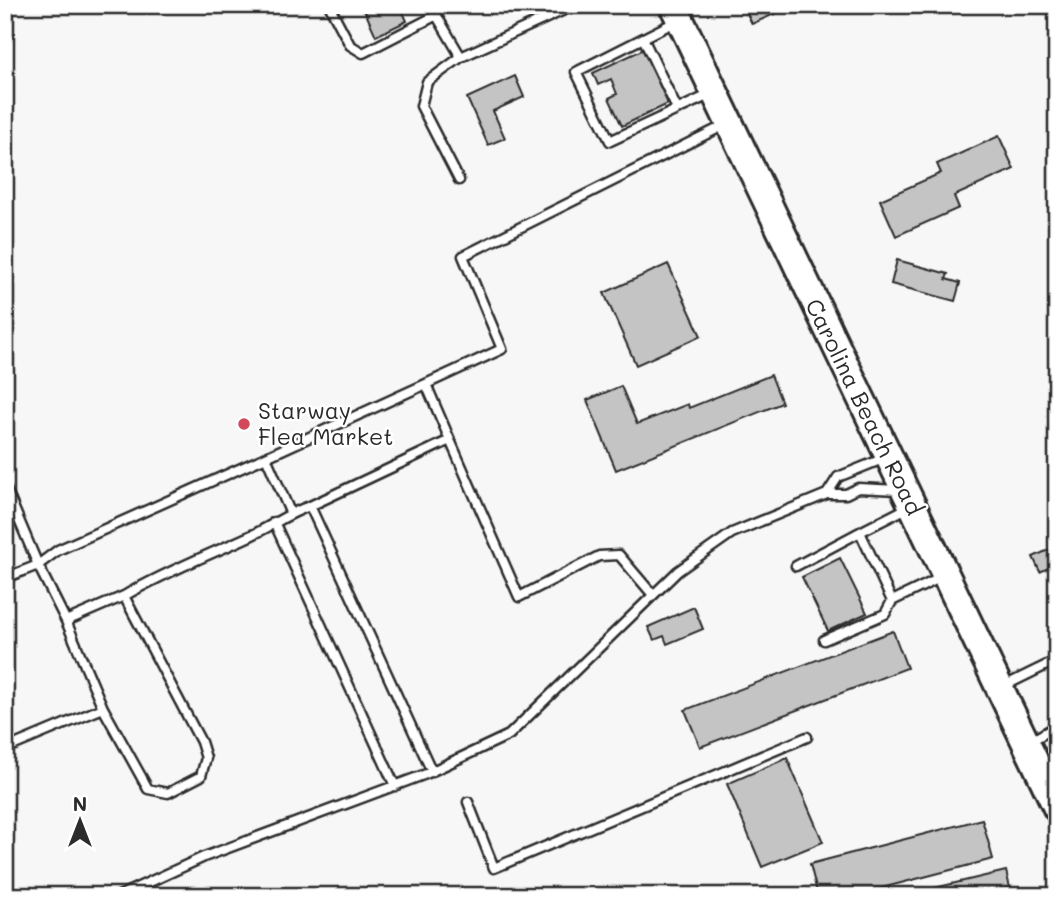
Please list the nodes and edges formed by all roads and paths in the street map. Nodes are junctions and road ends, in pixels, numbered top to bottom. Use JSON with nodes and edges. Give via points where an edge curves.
{"nodes":[{"id":1,"x":329,"y":5,"type":"edge"},
{"id":2,"x":575,"y":5,"type":"edge"},
{"id":3,"x":432,"y":6,"type":"edge"},
{"id":4,"x":676,"y":12,"type":"edge"},
{"id":5,"x":437,"y":15,"type":"junction"},
{"id":6,"x":643,"y":38,"type":"junction"},
{"id":7,"x":461,"y":57,"type":"junction"},
{"id":8,"x":715,"y":92,"type":"junction"},
{"id":9,"x":677,"y":110,"type":"junction"},
{"id":10,"x":730,"y":123,"type":"junction"},
{"id":11,"x":459,"y":180,"type":"dead end"},
{"id":12,"x":426,"y":384,"type":"junction"},
{"id":13,"x":450,"y":440,"type":"junction"},
{"id":14,"x":266,"y":457,"type":"junction"},
{"id":15,"x":888,"y":457,"type":"junction"},
{"id":16,"x":5,"y":487,"type":"edge"},
{"id":17,"x":827,"y":494,"type":"junction"},
{"id":18,"x":908,"y":498,"type":"junction"},
{"id":19,"x":310,"y":506,"type":"junction"},
{"id":20,"x":290,"y":512,"type":"junction"},
{"id":21,"x":274,"y":522,"type":"junction"},
{"id":22,"x":860,"y":532,"type":"junction"},
{"id":23,"x":38,"y":565,"type":"junction"},
{"id":24,"x":796,"y":566,"type":"dead end"},
{"id":25,"x":944,"y":576,"type":"junction"},
{"id":26,"x":5,"y":578,"type":"edge"},
{"id":27,"x":653,"y":595,"type":"junction"},
{"id":28,"x":124,"y":596,"type":"junction"},
{"id":29,"x":892,"y":601,"type":"junction"},
{"id":30,"x":66,"y":621,"type":"junction"},
{"id":31,"x":824,"y":640,"type":"dead end"},
{"id":32,"x":1057,"y":660,"type":"edge"},
{"id":33,"x":998,"y":689,"type":"junction"},
{"id":34,"x":103,"y":708,"type":"junction"},
{"id":35,"x":1057,"y":726,"type":"edge"},
{"id":36,"x":807,"y":737,"type":"dead end"},
{"id":37,"x":1025,"y":745,"type":"junction"},
{"id":38,"x":5,"y":749,"type":"edge"},
{"id":39,"x":432,"y":772,"type":"junction"},
{"id":40,"x":395,"y":786,"type":"junction"},
{"id":41,"x":468,"y":802,"type":"dead end"},
{"id":42,"x":1057,"y":807,"type":"edge"},
{"id":43,"x":119,"y":896,"type":"edge"}],
"edges":[{"from":1,"to":5,"type":"lane","via":[[350,45],[363,53]]},
{"from":2,"to":7,"type":"lane"},
{"from":3,"to":5,"type":"lane"},
{"from":4,"to":6,"type":"lane"},
{"from":4,"to":8,"type":"highway","name":"Carolina Beach Road"},
{"from":5,"to":7,"type":"lane"},
{"from":6,"to":9,"type":"lane"},
{"from":6,"to":9,"type":"lane","via":[[576,72],[610,141]]},
{"from":7,"to":11,"type":"lane","via":[[427,82],[421,106]]},
{"from":8,"to":9,"type":"lane"},
{"from":8,"to":10,"type":"highway","name":"Carolina Beach Road"},
{"from":10,"to":12,"type":"lane","via":[[463,256],[502,349]]},
{"from":10,"to":15,"type":"highway","name":"Carolina Beach Road"},
{"from":12,"to":13,"type":"lane"},
{"from":12,"to":14,"type":"lane"},
{"from":13,"to":19,"type":"lane"},
{"from":13,"to":27,"type":"lane","via":[[519,597],[599,556],[619,555]]},
{"from":14,"to":20,"type":"lane"},
{"from":14,"to":23,"type":"lane","via":[[58,550]]},
{"from":15,"to":17,"type":"lane","via":[[838,477]]},
{"from":15,"to":18,"type":"highway","name":"Carolina Beach Road"},
{"from":16,"to":23,"type":"lane"},
{"from":17,"to":18,"type":"lane","via":[[846,494],[858,488]]},
{"from":17,"to":27,"type":"lane","via":[[732,533],[678,570]]},
{"from":18,"to":22,"type":"lane"},
{"from":18,"to":25,"type":"highway","name":"Carolina Beach Road"},
{"from":19,"to":20,"type":"lane"},
{"from":19,"to":39,"type":"lane"},
{"from":20,"to":21,"type":"lane"},
{"from":21,"to":28,"type":"lane"},
{"from":21,"to":40,"type":"lane"},
{"from":22,"to":24,"type":"lane"},
{"from":22,"to":29,"type":"lane"},
{"from":23,"to":26,"type":"lane"},
{"from":23,"to":30,"type":"lane"},
{"from":25,"to":29,"type":"lane"},
{"from":25,"to":33,"type":"highway","name":"Carolina Beach Road"},
{"from":27,"to":39,"type":"lane","via":[[509,735]]},
{"from":28,"to":30,"type":"lane"},
{"from":28,"to":34,"type":"lane","via":[[201,742],[206,758],[201,776],[168,793],[148,789]]},
{"from":29,"to":31,"type":"lane","via":[[885,614]]},
{"from":30,"to":34,"type":"lane"},
{"from":32,"to":33,"type":"lane"},
{"from":33,"to":37,"type":"highway","name":"Carolina Beach Road"},
{"from":34,"to":38,"type":"lane"},
{"from":35,"to":37,"type":"lane"},
{"from":36,"to":41,"type":"lane","via":[[494,869]]},
{"from":37,"to":42,"type":"highway","name":"Carolina Beach Road"},
{"from":39,"to":40,"type":"lane"},
{"from":40,"to":43,"type":"lane","via":[[204,857]]}]}
